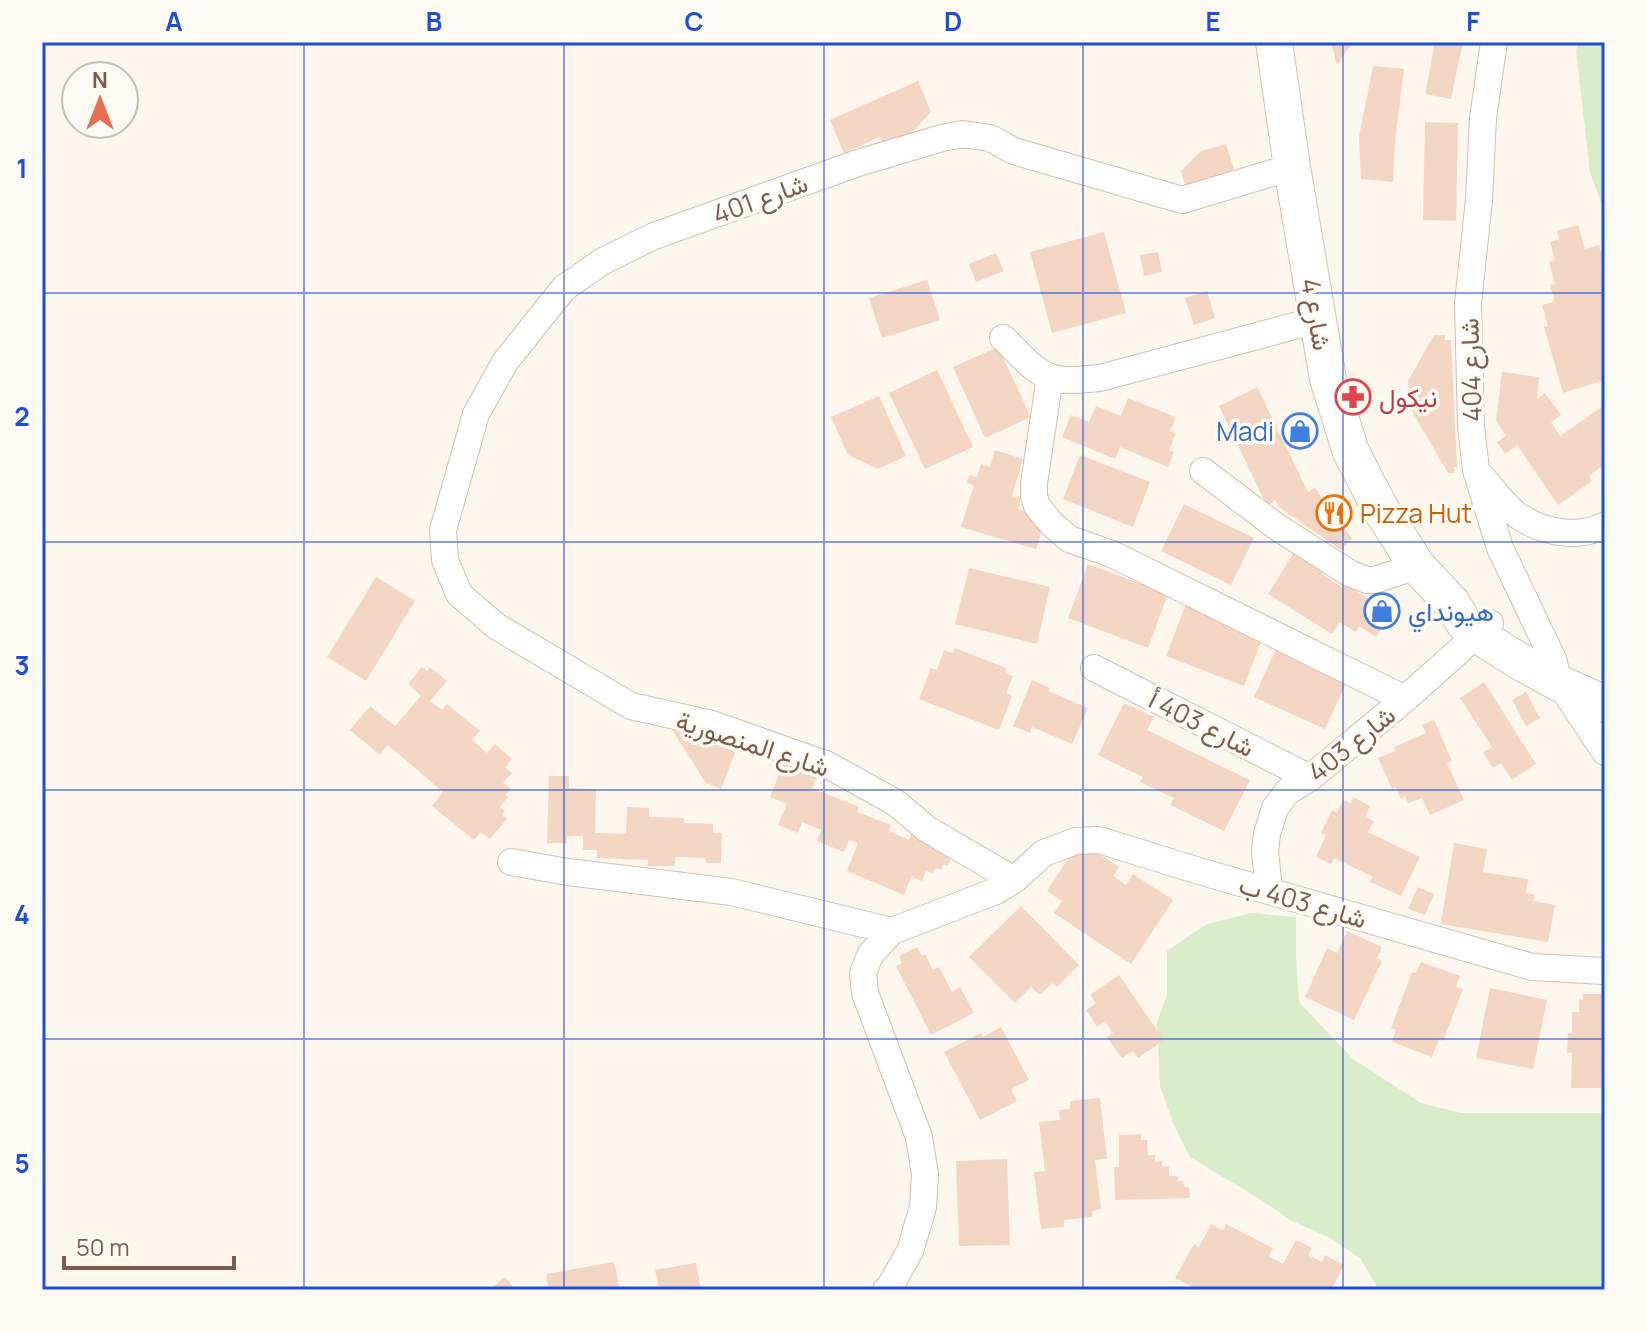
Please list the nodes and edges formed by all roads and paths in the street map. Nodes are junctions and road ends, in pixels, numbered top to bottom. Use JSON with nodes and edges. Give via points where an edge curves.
{"nodes":[{"id":1,"x":1274,"y":42,"type":"edge"},
{"id":2,"x":1494,"y":42,"type":"edge"},
{"id":3,"x":1292,"y":167,"type":"junction"},
{"id":4,"x":1317,"y":320,"type":"junction"},
{"id":5,"x":1003,"y":338,"type":"dead end"},
{"id":6,"x":1050,"y":377,"type":"junction"},
{"id":7,"x":1476,"y":470,"type":"junction"},
{"id":8,"x":1203,"y":471,"type":"dead end"},
{"id":9,"x":1605,"y":525,"type":"edge"},
{"id":10,"x":1417,"y":566,"type":"junction"},
{"id":11,"x":459,"y":594,"type":"joint"},
{"id":12,"x":1483,"y":628,"type":"junction"},
{"id":13,"x":1094,"y":668,"type":"dead end"},
{"id":14,"x":1556,"y":671,"type":"junction"},
{"id":15,"x":1605,"y":681,"type":"edge"},
{"id":16,"x":1405,"y":699,"type":"junction"},
{"id":17,"x":1605,"y":704,"type":"edge"},
{"id":18,"x":1605,"y":752,"type":"edge"},
{"id":19,"x":1310,"y":778,"type":"junction"},
{"id":20,"x":511,"y":862,"type":"dead end"},
{"id":21,"x":1014,"y":880,"type":"junction"},
{"id":22,"x":1269,"y":890,"type":"junction"},
{"id":23,"x":892,"y":931,"type":"junction"},
{"id":24,"x":1605,"y":971,"type":"edge"},
{"id":25,"x":886,"y":1290,"type":"edge"}],
"edges":[{"from":1,"to":3,"type":"main road","name":"شارع 4"},
{"from":2,"to":7,"type":"street","name":"شارع 404","via":[[1469,285]]},
{"from":3,"to":4,"type":"main road","name":"شارع 4"},
{"from":3,"to":11,"type":"street","name":"شارع 401","via":[[1182,200],[963,134],[803,182],[654,236],[603,261],[564,288],[505,362],[476,414],[443,530],[445,560]]},
{"from":4,"to":6,"type":"street","via":[[1100,378]]},
{"from":4,"to":10,"type":"main road","name":"شارع 4","via":[[1328,379],[1351,452]]},
{"from":5,"to":6,"type":"street"},
{"from":6,"to":16,"type":"street","via":[[1034,496],[1052,524],[1069,539],[1112,554]]},
{"from":7,"to":9,"type":"street","via":[[1519,517],[1555,532],[1584,533]]},
{"from":7,"to":14,"type":"street","name":"شارع 404","via":[[1500,548]]},
{"from":8,"to":10,"type":"street","via":[[1349,573],[1375,580]]},
{"from":10,"to":12,"type":"main road","name":"شارع 4","via":[[1464,623]]},
{"from":11,"to":21,"type":"street","name":"شارع المنصورية","via":[[496,626],[631,706],[712,724],[828,765]]},
{"from":12,"to":14,"type":"main road","name":"شارع 4","via":[[1519,661]]},
{"from":12,"to":16,"type":"street","name":"شارع 403"},
{"from":13,"to":19,"type":"street","name":"شارع 403 أ"},
{"from":14,"to":15,"type":"main road","name":"شارع 4"},
{"from":14,"to":17,"type":"main road","name":"شارع 4"},
{"from":14,"to":18,"type":"street","name":"شارع 404"},
{"from":16,"to":19,"type":"street","name":"شارع 403"},
{"from":19,"to":22,"type":"street","name":"شارع 403","via":[[1288,791],[1275,808],[1265,851]]},
{"from":20,"to":23,"type":"street","via":[[732,892]]},
{"from":21,"to":22,"type":"street","name":"شارع 403 ب","via":[[1044,853],[1076,841],[1099,840]]},
{"from":21,"to":23,"type":"street"},
{"from":22,"to":24,"type":"street","name":"شارع 403 ب","via":[[1532,967]]},
{"from":23,"to":25,"type":"street","via":[[870,955],[863,973],[865,993],[919,1137],[925,1174],[923,1207],[910,1251]]}]}
